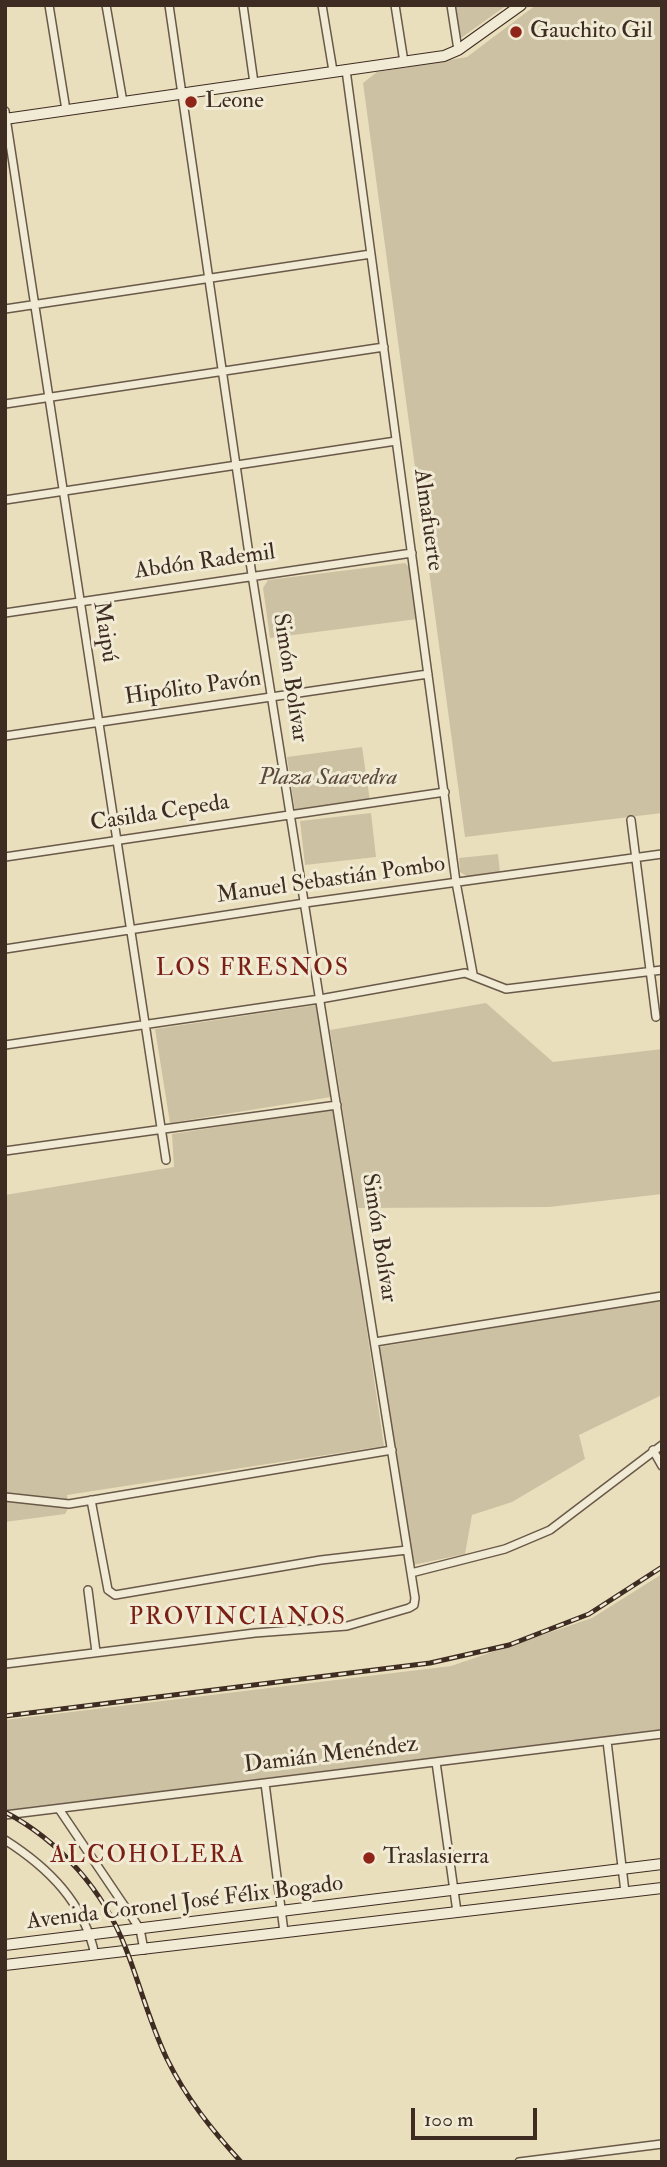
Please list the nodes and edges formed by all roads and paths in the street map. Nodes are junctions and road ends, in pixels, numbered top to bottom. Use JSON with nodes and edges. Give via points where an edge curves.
{"nodes":[{"id":1,"x":49,"y":5,"type":"edge"},
{"id":2,"x":106,"y":5,"type":"edge"},
{"id":3,"x":169,"y":5,"type":"edge"},
{"id":4,"x":243,"y":5,"type":"edge"},
{"id":5,"x":322,"y":5,"type":"edge"},
{"id":6,"x":395,"y":5,"type":"edge"},
{"id":7,"x":451,"y":5,"type":"edge"},
{"id":8,"x":521,"y":5,"type":"edge"},
{"id":9,"x":458,"y":50,"type":"junction"},
{"id":10,"x":404,"y":62,"type":"junction"},
{"id":11,"x":346,"y":70,"type":"junction"},
{"id":12,"x":333,"y":71,"type":"junction"},
{"id":13,"x":254,"y":83,"type":"junction"},
{"id":14,"x":182,"y":93,"type":"junction"},
{"id":15,"x":123,"y":102,"type":"junction"},
{"id":16,"x":66,"y":110,"type":"junction"},
{"id":17,"x":6,"y":116,"type":"edge"},
{"id":18,"x":371,"y":254,"type":"junction"},
{"id":19,"x":210,"y":276,"type":"junction"},
{"id":20,"x":35,"y":304,"type":"junction"},
{"id":21,"x":5,"y":309,"type":"edge"},
{"id":22,"x":384,"y":347,"type":"junction"},
{"id":23,"x":225,"y":371,"type":"junction"},
{"id":24,"x":49,"y":398,"type":"junction"},
{"id":25,"x":5,"y":404,"type":"edge"},
{"id":26,"x":396,"y":441,"type":"junction"},
{"id":27,"x":235,"y":466,"type":"junction"},
{"id":28,"x":63,"y":492,"type":"junction"},
{"id":29,"x":5,"y":500,"type":"edge"},
{"id":30,"x":412,"y":553,"type":"junction"},
{"id":31,"x":252,"y":575,"type":"junction"},
{"id":32,"x":79,"y":601,"type":"junction"},
{"id":33,"x":5,"y":613,"type":"edge"},
{"id":34,"x":428,"y":674,"type":"junction"},
{"id":35,"x":273,"y":697,"type":"junction"},
{"id":36,"x":99,"y":722,"type":"junction"},
{"id":37,"x":5,"y":736,"type":"edge"},
{"id":38,"x":444,"y":792,"type":"junction"},
{"id":39,"x":291,"y":814,"type":"junction"},
{"id":40,"x":631,"y":820,"type":"dead end"},
{"id":41,"x":116,"y":840,"type":"junction"},
{"id":42,"x":662,"y":854,"type":"edge"},
{"id":43,"x":5,"y":857,"type":"edge"},
{"id":44,"x":636,"y":857,"type":"junction"},
{"id":45,"x":456,"y":882,"type":"junction"},
{"id":46,"x":305,"y":903,"type":"junction"},
{"id":47,"x":129,"y":930,"type":"junction"},
{"id":48,"x":5,"y":949,"type":"edge"},
{"id":49,"x":662,"y":970,"type":"edge"},
{"id":50,"x":650,"y":972,"type":"junction"},
{"id":51,"x":472,"y":974,"type":"junction"},
{"id":52,"x":320,"y":999,"type":"junction"},
{"id":53,"x":656,"y":1017,"type":"dead end"},
{"id":54,"x":146,"y":1026,"type":"junction"},
{"id":55,"x":5,"y":1045,"type":"edge"},
{"id":56,"x":337,"y":1105,"type":"junction"},
{"id":57,"x":161,"y":1129,"type":"junction"},
{"id":58,"x":5,"y":1150,"type":"edge"},
{"id":59,"x":166,"y":1160,"type":"dead end"},
{"id":60,"x":662,"y":1296,"type":"edge"},
{"id":61,"x":375,"y":1342,"type":"junction"},
{"id":62,"x":662,"y":1445,"type":"edge"},
{"id":63,"x":392,"y":1450,"type":"junction"},
{"id":64,"x":653,"y":1450,"type":"junction"},
{"id":65,"x":662,"y":1466,"type":"edge"},
{"id":66,"x":5,"y":1497,"type":"edge"},
{"id":67,"x":91,"y":1500,"type":"junction"},
{"id":68,"x":407,"y":1550,"type":"junction"},
{"id":69,"x":411,"y":1573,"type":"junction"},
{"id":70,"x":88,"y":1590,"type":"dead end"},
{"id":71,"x":96,"y":1652,"type":"junction"},
{"id":72,"x":5,"y":1664,"type":"edge"},
{"id":73,"x":662,"y":1734,"type":"edge"},
{"id":74,"x":607,"y":1741,"type":"junction"},
{"id":75,"x":436,"y":1762,"type":"junction"},
{"id":76,"x":265,"y":1783,"type":"junction"},
{"id":77,"x":59,"y":1810,"type":"junction"},
{"id":78,"x":5,"y":1815,"type":"edge"},
{"id":79,"x":5,"y":1840,"type":"edge"},
{"id":80,"x":662,"y":1864,"type":"edge"},
{"id":81,"x":623,"y":1868,"type":"junction"},
{"id":82,"x":662,"y":1888,"type":"edge"},
{"id":83,"x":453,"y":1890,"type":"junction"},
{"id":84,"x":625,"y":1892,"type":"junction"},
{"id":85,"x":282,"y":1911,"type":"junction"},
{"id":86,"x":457,"y":1912,"type":"junction"},
{"id":87,"x":140,"y":1929,"type":"junction"},
{"id":88,"x":284,"y":1932,"type":"junction"},
{"id":89,"x":91,"y":1935,"type":"junction"},
{"id":90,"x":5,"y":1945,"type":"edge"},
{"id":91,"x":144,"y":1950,"type":"junction"},
{"id":92,"x":95,"y":1955,"type":"junction"},
{"id":93,"x":5,"y":1965,"type":"edge"},
{"id":94,"x":662,"y":2144,"type":"edge"},
{"id":95,"x":605,"y":2151,"type":"junction"},
{"id":96,"x":519,"y":2162,"type":"edge"},
{"id":97,"x":606,"y":2162,"type":"edge"}],
"edges":[{"from":1,"to":16,"type":"street"},
{"from":2,"to":15,"type":"street"},
{"from":3,"to":14,"type":"street","name":"Simón Bolívar"},
{"from":4,"to":13,"type":"street"},
{"from":5,"to":12,"type":"street"},
{"from":6,"to":10,"type":"street"},
{"from":7,"to":9,"type":"street"},
{"from":8,"to":9,"type":"main road"},
{"from":9,"to":10,"type":"main road"},
{"from":10,"to":11,"type":"main road"},
{"from":11,"to":12,"type":"main road"},
{"from":11,"to":18,"type":"street","name":"Almafuerte"},
{"from":12,"to":13,"type":"main road"},
{"from":13,"to":14,"type":"main road"},
{"from":14,"to":15,"type":"main road"},
{"from":14,"to":19,"type":"street","name":"Simón Bolívar"},
{"from":15,"to":16,"type":"main road"},
{"from":16,"to":17,"type":"main road"},
{"from":17,"to":20,"type":"street","name":"Maipú"},
{"from":18,"to":19,"type":"street"},
{"from":18,"to":22,"type":"street","name":"Almafuerte"},
{"from":19,"to":20,"type":"street"},
{"from":19,"to":23,"type":"street","name":"Simón Bolívar"},
{"from":20,"to":21,"type":"street"},
{"from":20,"to":24,"type":"street","name":"Maipú"},
{"from":22,"to":23,"type":"street"},
{"from":22,"to":26,"type":"street","name":"Almafuerte"},
{"from":23,"to":24,"type":"street"},
{"from":23,"to":27,"type":"street","name":"Simón Bolívar"},
{"from":24,"to":25,"type":"street"},
{"from":24,"to":28,"type":"street","name":"Maipú"},
{"from":26,"to":27,"type":"street"},
{"from":26,"to":30,"type":"street","name":"Almafuerte"},
{"from":27,"to":28,"type":"street"},
{"from":27,"to":31,"type":"street","name":"Simón Bolívar"},
{"from":28,"to":29,"type":"street"},
{"from":28,"to":32,"type":"street","name":"Maipú"},
{"from":30,"to":31,"type":"street","name":"Abdón Rademil"},
{"from":30,"to":34,"type":"street","name":"Almafuerte"},
{"from":31,"to":32,"type":"street","name":"Abdón Rademil"},
{"from":31,"to":35,"type":"street","name":"Simón Bolívar"},
{"from":32,"to":33,"type":"street","name":"Abdón Rademil"},
{"from":32,"to":36,"type":"street","name":"Maipú"},
{"from":34,"to":35,"type":"street","name":"Hipólito Pavón"},
{"from":34,"to":38,"type":"street","name":"Almafuerte"},
{"from":35,"to":36,"type":"street","name":"Hipólito Pavón"},
{"from":35,"to":39,"type":"street","name":"Simón Bolívar"},
{"from":36,"to":37,"type":"street","name":"Hipólito Pavón"},
{"from":36,"to":41,"type":"street","name":"Maipú"},
{"from":38,"to":39,"type":"street","name":"Casilda Cepeda"},
{"from":38,"to":45,"type":"street","name":"Almafuerte"},
{"from":39,"to":41,"type":"street","name":"Casilda Cepeda"},
{"from":39,"to":46,"type":"street","name":"Simón Bolívar"},
{"from":40,"to":44,"type":"street"},
{"from":41,"to":43,"type":"street","name":"Casilda Cepeda"},
{"from":41,"to":47,"type":"street","name":"Maipú"},
{"from":42,"to":44,"type":"street","name":"Manuel Sebastián Pombo"},
{"from":44,"to":45,"type":"street","name":"Manuel Sebastián Pombo"},
{"from":44,"to":50,"type":"street"},
{"from":45,"to":46,"type":"street","name":"Manuel Sebastián Pombo"},
{"from":45,"to":51,"type":"street","name":"Almafuerte"},
{"from":46,"to":47,"type":"street","name":"Manuel Sebastián Pombo"},
{"from":46,"to":52,"type":"street","name":"Simón Bolívar"},
{"from":47,"to":48,"type":"street","name":"Manuel Sebastián Pombo"},
{"from":47,"to":54,"type":"street","name":"Maipú"},
{"from":49,"to":50,"type":"street"},
{"from":50,"to":51,"type":"street","via":[[506,989]]},
{"from":50,"to":53,"type":"street"},
{"from":51,"to":52,"type":"street"},
{"from":52,"to":54,"type":"street"},
{"from":52,"to":56,"type":"street","name":"Simón Bolívar"},
{"from":54,"to":55,"type":"street"},
{"from":54,"to":57,"type":"street","name":"Maipú"},
{"from":56,"to":57,"type":"street"},
{"from":56,"to":61,"type":"street","name":"Simón Bolívar"},
{"from":57,"to":58,"type":"street"},
{"from":57,"to":59,"type":"street","name":"Maipú"},
{"from":60,"to":61,"type":"street"},
{"from":61,"to":63,"type":"street","name":"Simón Bolívar"},
{"from":62,"to":64,"type":"street"},
{"from":63,"to":67,"type":"street"},
{"from":63,"to":68,"type":"street","name":"Simón Bolívar"},
{"from":64,"to":65,"type":"street"},
{"from":64,"to":69,"type":"street","via":[[550,1530],[496,1552]]},
{"from":66,"to":67,"type":"street","via":[[69,1504]]},
{"from":67,"to":68,"type":"street","via":[[108,1590],[115,1595]]},
{"from":68,"to":69,"type":"street","name":"Simón Bolívar"},
{"from":69,"to":71,"type":"street","name":"Simón Bolívar","via":[[414,1605],[347,1626]]},
{"from":70,"to":71,"type":"street"},
{"from":71,"to":72,"type":"street"},
{"from":73,"to":74,"type":"street","name":"Damián Menéndez"},
{"from":74,"to":75,"type":"street","name":"Damián Menéndez"},
{"from":74,"to":81,"type":"street"},
{"from":75,"to":76,"type":"street","name":"Damián Menéndez"},
{"from":75,"to":83,"type":"street"},
{"from":76,"to":77,"type":"street","name":"Damián Menéndez"},
{"from":76,"to":85,"type":"street"},
{"from":77,"to":78,"type":"street","name":"Damián Menéndez"},
{"from":77,"to":87,"type":"street"},
{"from":79,"to":89,"type":"street","via":[[63,1889]]},
{"from":80,"to":81,"type":"main road","name":"Avenida Coronel José Félix Bogado"},
{"from":81,"to":83,"type":"main road","name":"Avenida Coronel José Félix Bogado"},
{"from":81,"to":84,"type":"street"},
{"from":82,"to":84,"type":"main road","name":"Avenida Coronel José Félix Bogado"},
{"from":83,"to":85,"type":"main road","name":"Avenida Coronel José Félix Bogado"},
{"from":83,"to":86,"type":"street"},
{"from":84,"to":86,"type":"main road","name":"Avenida Coronel José Félix Bogado"},
{"from":85,"to":87,"type":"main road","name":"Avenida Coronel José Félix Bogado"},
{"from":85,"to":88,"type":"street"},
{"from":86,"to":88,"type":"main road","name":"Avenida Coronel José Félix Bogado"},
{"from":87,"to":89,"type":"main road","name":"Avenida Coronel José Félix Bogado"},
{"from":87,"to":91,"type":"street"},
{"from":88,"to":91,"type":"main road","name":"Avenida Coronel José Félix Bogado"},
{"from":89,"to":90,"type":"main road","name":"Avenida Coronel José Félix Bogado"},
{"from":89,"to":92,"type":"street"},
{"from":91,"to":92,"type":"main road","name":"Avenida Coronel José Félix Bogado"},
{"from":92,"to":93,"type":"main road","name":"Avenida Coronel José Félix Bogado"},
{"from":94,"to":95,"type":"street"},
{"from":95,"to":96,"type":"street"},
{"from":95,"to":97,"type":"street"}]}
